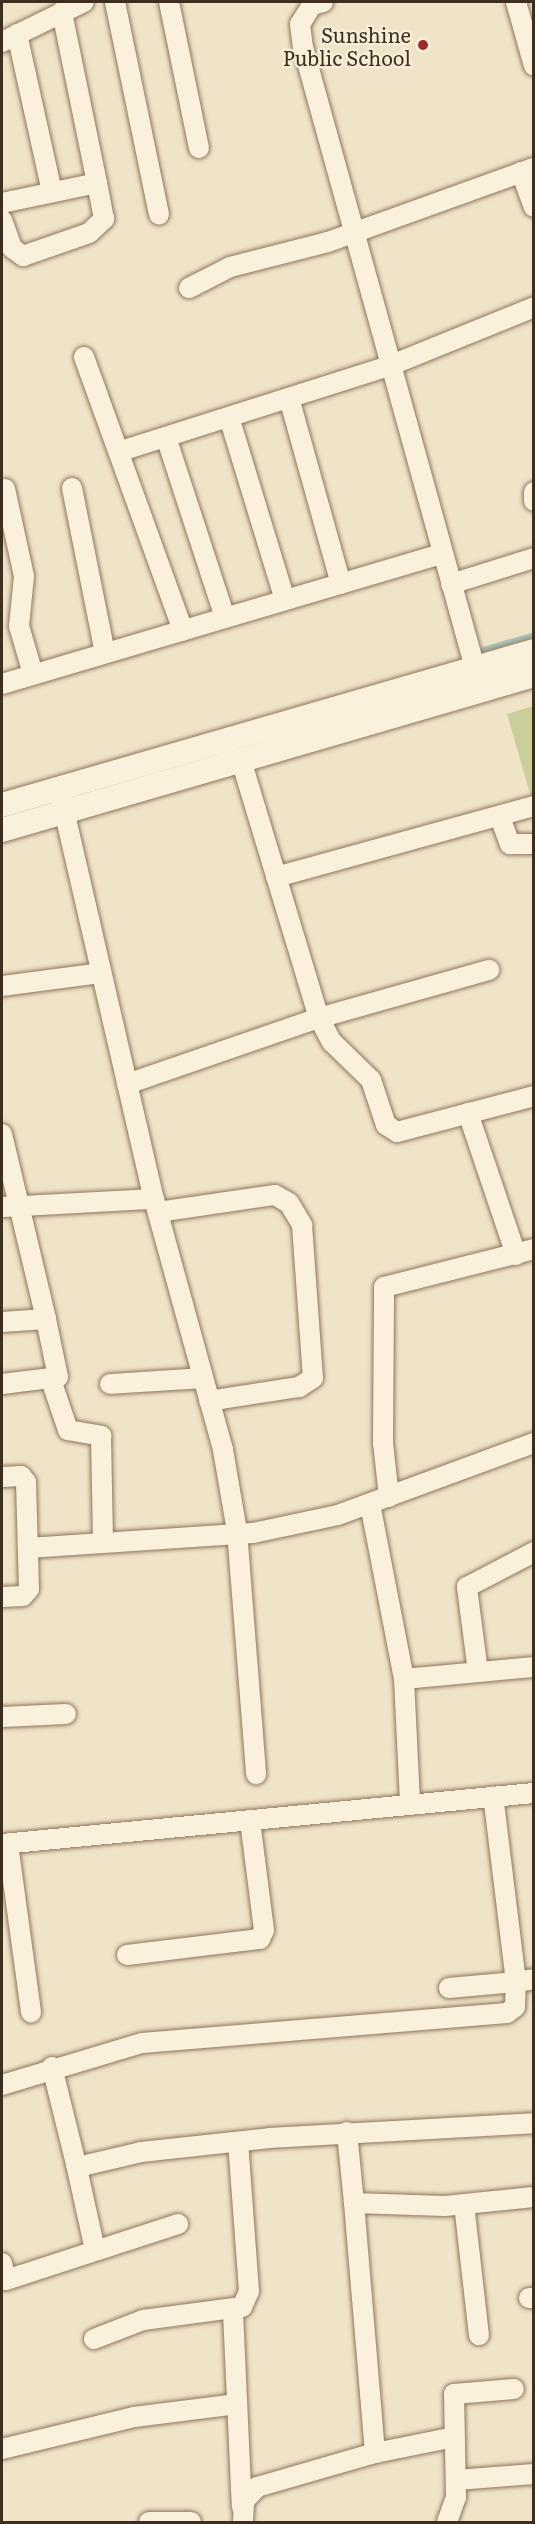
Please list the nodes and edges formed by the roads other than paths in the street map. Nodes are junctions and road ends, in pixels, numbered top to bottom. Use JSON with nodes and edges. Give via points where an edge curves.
{"nodes":[{"id":1,"x":84,"y":2,"type":"edge"},
{"id":2,"x":115,"y":2,"type":"edge"},
{"id":3,"x":170,"y":2,"type":"edge"},
{"id":4,"x":323,"y":2,"type":"edge"},
{"id":5,"x":516,"y":2,"type":"edge"},
{"id":6,"x":62,"y":12,"type":"junction"},
{"id":7,"x":9,"y":38,"type":"edge"},
{"id":8,"x":534,"y":66,"type":"edge"},
{"id":9,"x":200,"y":148,"type":"dead end"},
{"id":10,"x":528,"y":170,"type":"edge"},
{"id":11,"x":97,"y":183,"type":"junction"},
{"id":12,"x":52,"y":192,"type":"junction"},
{"id":13,"x":2,"y":203,"type":"edge"},
{"id":14,"x":534,"y":207,"type":"edge"},
{"id":15,"x":159,"y":215,"type":"dead end"},
{"id":16,"x":2,"y":220,"type":"edge"},
{"id":17,"x":353,"y":230,"type":"junction"},
{"id":18,"x":189,"y":288,"type":"dead end"},
{"id":19,"x":534,"y":307,"type":"edge"},
{"id":20,"x":84,"y":357,"type":"dead end"},
{"id":21,"x":389,"y":366,"type":"junction"},
{"id":22,"x":289,"y":398,"type":"junction"},
{"id":23,"x":229,"y":417,"type":"junction"},
{"id":24,"x":166,"y":437,"type":"junction"},
{"id":25,"x":121,"y":451,"type":"junction"},
{"id":26,"x":72,"y":488,"type":"dead end"},
{"id":27,"x":5,"y":489,"type":"dead end"},
{"id":28,"x":534,"y":492,"type":"edge"},
{"id":29,"x":534,"y":501,"type":"edge"},
{"id":30,"x":442,"y":554,"type":"junction"},
{"id":31,"x":534,"y":558,"type":"edge"},
{"id":32,"x":341,"y":584,"type":"junction"},
{"id":33,"x":451,"y":584,"type":"junction"},
{"id":34,"x":285,"y":600,"type":"junction"},
{"id":35,"x":10,"y":616,"type":"edge"},
{"id":36,"x":225,"y":618,"type":"junction"},
{"id":37,"x":183,"y":631,"type":"junction"},
{"id":38,"x":534,"y":651,"type":"edge"},
{"id":39,"x":105,"y":653,"type":"junction"},
{"id":40,"x":475,"y":668,"type":"junction"},
{"id":41,"x":33,"y":674,"type":"junction"},
{"id":42,"x":534,"y":675,"type":"edge"},
{"id":43,"x":2,"y":684,"type":"edge"},
{"id":44,"x":241,"y":760,"type":"junction"},
{"id":45,"x":61,"y":800,"type":"junction"},
{"id":46,"x":2,"y":805,"type":"edge"},
{"id":47,"x":534,"y":806,"type":"edge"},
{"id":48,"x":500,"y":817,"type":"junction"},
{"id":49,"x":2,"y":830,"type":"edge"},
{"id":50,"x":534,"y":844,"type":"edge"},
{"id":51,"x":276,"y":877,"type":"junction"},
{"id":52,"x":489,"y":970,"type":"dead end"},
{"id":53,"x":101,"y":973,"type":"junction"},
{"id":54,"x":2,"y":986,"type":"edge"},
{"id":55,"x":319,"y":1018,"type":"junction"},
{"id":56,"x":127,"y":1084,"type":"junction"},
{"id":57,"x":534,"y":1096,"type":"edge"},
{"id":58,"x":468,"y":1113,"type":"junction"},
{"id":59,"x":2,"y":1134,"type":"edge"},
{"id":60,"x":156,"y":1205,"type":"junction"},
{"id":61,"x":8,"y":1206,"type":"edge"},
{"id":62,"x":525,"y":1252,"type":"edge"},
{"id":63,"x":46,"y":1319,"type":"junction"},
{"id":64,"x":2,"y":1322,"type":"edge"},
{"id":65,"x":202,"y":1378,"type":"junction"},
{"id":66,"x":51,"y":1380,"type":"junction"},
{"id":67,"x":2,"y":1384,"type":"edge"},
{"id":68,"x":110,"y":1384,"type":"dead end"},
{"id":69,"x":209,"y":1401,"type":"junction"},
{"id":70,"x":534,"y":1443,"type":"edge"},
{"id":71,"x":2,"y":1477,"type":"edge"},
{"id":72,"x":389,"y":1497,"type":"junction"},
{"id":73,"x":370,"y":1504,"type":"junction"},
{"id":74,"x":237,"y":1531,"type":"junction"},
{"id":75,"x":103,"y":1540,"type":"junction"},
{"id":76,"x":28,"y":1548,"type":"junction"},
{"id":77,"x":534,"y":1552,"type":"edge"},
{"id":78,"x":2,"y":1597,"type":"edge"},
{"id":79,"x":534,"y":1667,"type":"edge"},
{"id":80,"x":478,"y":1672,"type":"junction"},
{"id":81,"x":404,"y":1679,"type":"junction"},
{"id":82,"x":66,"y":1714,"type":"dead end"},
{"id":83,"x":2,"y":1717,"type":"edge"},
{"id":84,"x":256,"y":1774,"type":"dead end"},
{"id":85,"x":534,"y":1792,"type":"edge"},
{"id":86,"x":493,"y":1796,"type":"junction"},
{"id":87,"x":410,"y":1802,"type":"junction"},
{"id":88,"x":250,"y":1820,"type":"junction"},
{"id":89,"x":5,"y":1844,"type":"edge"},
{"id":90,"x":127,"y":1955,"type":"dead end"},
{"id":91,"x":525,"y":1981,"type":"edge"},
{"id":92,"x":449,"y":1988,"type":"dead end"},
{"id":93,"x":31,"y":2012,"type":"dead end"},
{"id":94,"x":52,"y":2067,"type":"junction"},
{"id":95,"x":2,"y":2085,"type":"edge"},
{"id":96,"x":534,"y":2122,"type":"edge"},
{"id":97,"x":347,"y":2132,"type":"junction"},
{"id":98,"x":238,"y":2142,"type":"junction"},
{"id":99,"x":76,"y":2164,"type":"junction"},
{"id":100,"x":534,"y":2197,"type":"edge"},
{"id":101,"x":354,"y":2203,"type":"junction"},
{"id":102,"x":464,"y":2204,"type":"junction"},
{"id":103,"x":178,"y":2224,"type":"dead end"},
{"id":104,"x":95,"y":2250,"type":"junction"},
{"id":105,"x":3,"y":2275,"type":"edge"},
{"id":106,"x":233,"y":2312,"type":"junction"},
{"id":107,"x":479,"y":2335,"type":"dead end"},
{"id":108,"x":94,"y":2339,"type":"dead end"},
{"id":109,"x":514,"y":2389,"type":"dead end"},
{"id":110,"x":237,"y":2404,"type":"junction"},
{"id":111,"x":454,"y":2437,"type":"junction"},
{"id":112,"x":2,"y":2449,"type":"edge"},
{"id":113,"x":375,"y":2453,"type":"junction"},
{"id":114,"x":534,"y":2474,"type":"edge"},
{"id":115,"x":456,"y":2480,"type":"junction"},
{"id":116,"x":243,"y":2516,"type":"edge"},
{"id":117,"x":148,"y":2523,"type":"edge"},
{"id":118,"x":191,"y":2523,"type":"edge"},
{"id":119,"x":447,"y":2523,"type":"edge"}],
"edges":[{"from":1,"to":6,"type":"street"},
{"from":2,"to":15,"type":"street"},
{"from":3,"to":9,"type":"street"},
{"from":4,"to":17,"type":"street","via":[[305,13],[301,34]]},
{"from":5,"to":8,"type":"street"},
{"from":6,"to":7,"type":"street"},
{"from":6,"to":11,"type":"street"},
{"from":7,"to":12,"type":"street"},
{"from":10,"to":14,"type":"street"},
{"from":10,"to":17,"type":"street"},
{"from":11,"to":12,"type":"street"},
{"from":11,"to":16,"type":"street","via":[[104,219],[89,233],[23,256],[12,248]]},
{"from":12,"to":13,"type":"street"},
{"from":17,"to":18,"type":"street","via":[[230,267]]},
{"from":17,"to":21,"type":"street"},
{"from":19,"to":21,"type":"street"},
{"from":20,"to":25,"type":"street"},
{"from":21,"to":22,"type":"street"},
{"from":21,"to":30,"type":"street"},
{"from":22,"to":23,"type":"street"},
{"from":22,"to":32,"type":"street"},
{"from":23,"to":24,"type":"street"},
{"from":23,"to":34,"type":"street"},
{"from":24,"to":25,"type":"street"},
{"from":24,"to":36,"type":"street"},
{"from":25,"to":37,"type":"street"},
{"from":26,"to":39,"type":"street"},
{"from":27,"to":35,"type":"street","via":[[24,576]]},
{"from":28,"to":29,"type":"street"},
{"from":30,"to":32,"type":"street"},
{"from":30,"to":33,"type":"street"},
{"from":31,"to":33,"type":"street"},
{"from":32,"to":34,"type":"street"},
{"from":33,"to":40,"type":"street"},
{"from":34,"to":36,"type":"street"},
{"from":35,"to":41,"type":"street"},
{"from":36,"to":37,"type":"street"},
{"from":37,"to":39,"type":"street"},
{"from":38,"to":40,"type":"street"},
{"from":39,"to":41,"type":"street"},
{"from":40,"to":45,"type":"street"},
{"from":41,"to":43,"type":"street"},
{"from":42,"to":44,"type":"street"},
{"from":44,"to":45,"type":"street"},
{"from":44,"to":51,"type":"street"},
{"from":45,"to":46,"type":"street"},
{"from":45,"to":49,"type":"street"},
{"from":45,"to":53,"type":"street"},
{"from":47,"to":48,"type":"street"},
{"from":48,"to":50,"type":"street","via":[[510,844]]},
{"from":48,"to":51,"type":"street"},
{"from":51,"to":55,"type":"street"},
{"from":52,"to":55,"type":"street"},
{"from":53,"to":54,"type":"street"},
{"from":53,"to":56,"type":"street"},
{"from":55,"to":56,"type":"street"},
{"from":55,"to":58,"type":"street","via":[[332,1042],[371,1080],[390,1129],[397,1132]]},
{"from":56,"to":60,"type":"street"},
{"from":57,"to":58,"type":"street"},
{"from":58,"to":62,"type":"street"},
{"from":59,"to":61,"type":"street"},
{"from":60,"to":61,"type":"street"},
{"from":60,"to":65,"type":"street"},
{"from":60,"to":69,"type":"street","via":[[275,1195],[289,1203],[302,1225],[313,1378],[299,1387]]},
{"from":61,"to":63,"type":"street"},
{"from":62,"to":72,"type":"street","via":[[384,1287],[383,1443]]},
{"from":63,"to":64,"type":"street"},
{"from":63,"to":66,"type":"street","via":[[60,1374]]},
{"from":65,"to":68,"type":"street"},
{"from":65,"to":69,"type":"street"},
{"from":66,"to":67,"type":"street"},
{"from":66,"to":75,"type":"street","via":[[68,1430],[101,1436]]},
{"from":69,"to":74,"type":"street","via":[[223,1449]]},
{"from":70,"to":72,"type":"street"},
{"from":71,"to":76,"type":"street","via":[[21,1476],[26,1482]]},
{"from":72,"to":73,"type":"street"},
{"from":73,"to":74,"type":"street","via":[[264,1531]]},
{"from":73,"to":81,"type":"street"},
{"from":74,"to":75,"type":"street"},
{"from":74,"to":84,"type":"street"},
{"from":75,"to":76,"type":"street"},
{"from":76,"to":78,"type":"street","via":[[28,1592]]},
{"from":77,"to":80,"type":"street","via":[[467,1587]]},
{"from":79,"to":80,"type":"street"},
{"from":80,"to":81,"type":"street"},
{"from":81,"to":87,"type":"street"},
{"from":82,"to":83,"type":"street"},
{"from":85,"to":86,"type":"street"},
{"from":86,"to":87,"type":"street"},
{"from":86,"to":91,"type":"street"},
{"from":87,"to":88,"type":"street","via":[[313,1817]]},
{"from":88,"to":89,"type":"street"},
{"from":88,"to":90,"type":"street","via":[[264,1930],[260,1939]]},
{"from":89,"to":93,"type":"street"},
{"from":91,"to":92,"type":"street"},
{"from":91,"to":94,"type":"street","via":[[515,2007],[507,2013],[142,2043]]},
{"from":94,"to":95,"type":"street"},
{"from":94,"to":99,"type":"street"},
{"from":96,"to":97,"type":"street"},
{"from":97,"to":98,"type":"street"},
{"from":97,"to":101,"type":"street"},
{"from":98,"to":99,"type":"street","via":[[141,2152],[94,2165]]},
{"from":98,"to":106,"type":"street","via":[[249,2291],[242,2307]]},
{"from":99,"to":104,"type":"street"},
{"from":100,"to":102,"type":"street"},
{"from":101,"to":102,"type":"street"},
{"from":101,"to":113,"type":"street"},
{"from":102,"to":107,"type":"street"},
{"from":103,"to":104,"type":"street"},
{"from":104,"to":105,"type":"street"},
{"from":106,"to":108,"type":"street","via":[[163,2316]]},
{"from":106,"to":110,"type":"street"},
{"from":109,"to":111,"type":"street","via":[[454,2394]]},
{"from":110,"to":112,"type":"street","via":[[143,2415]]},
{"from":110,"to":116,"type":"street"},
{"from":111,"to":113,"type":"street"},
{"from":111,"to":115,"type":"street"},
{"from":113,"to":116,"type":"street","via":[[257,2487],[248,2494]]},
{"from":114,"to":115,"type":"street"},
{"from":115,"to":119,"type":"street"},
{"from":117,"to":118,"type":"street"}]}
